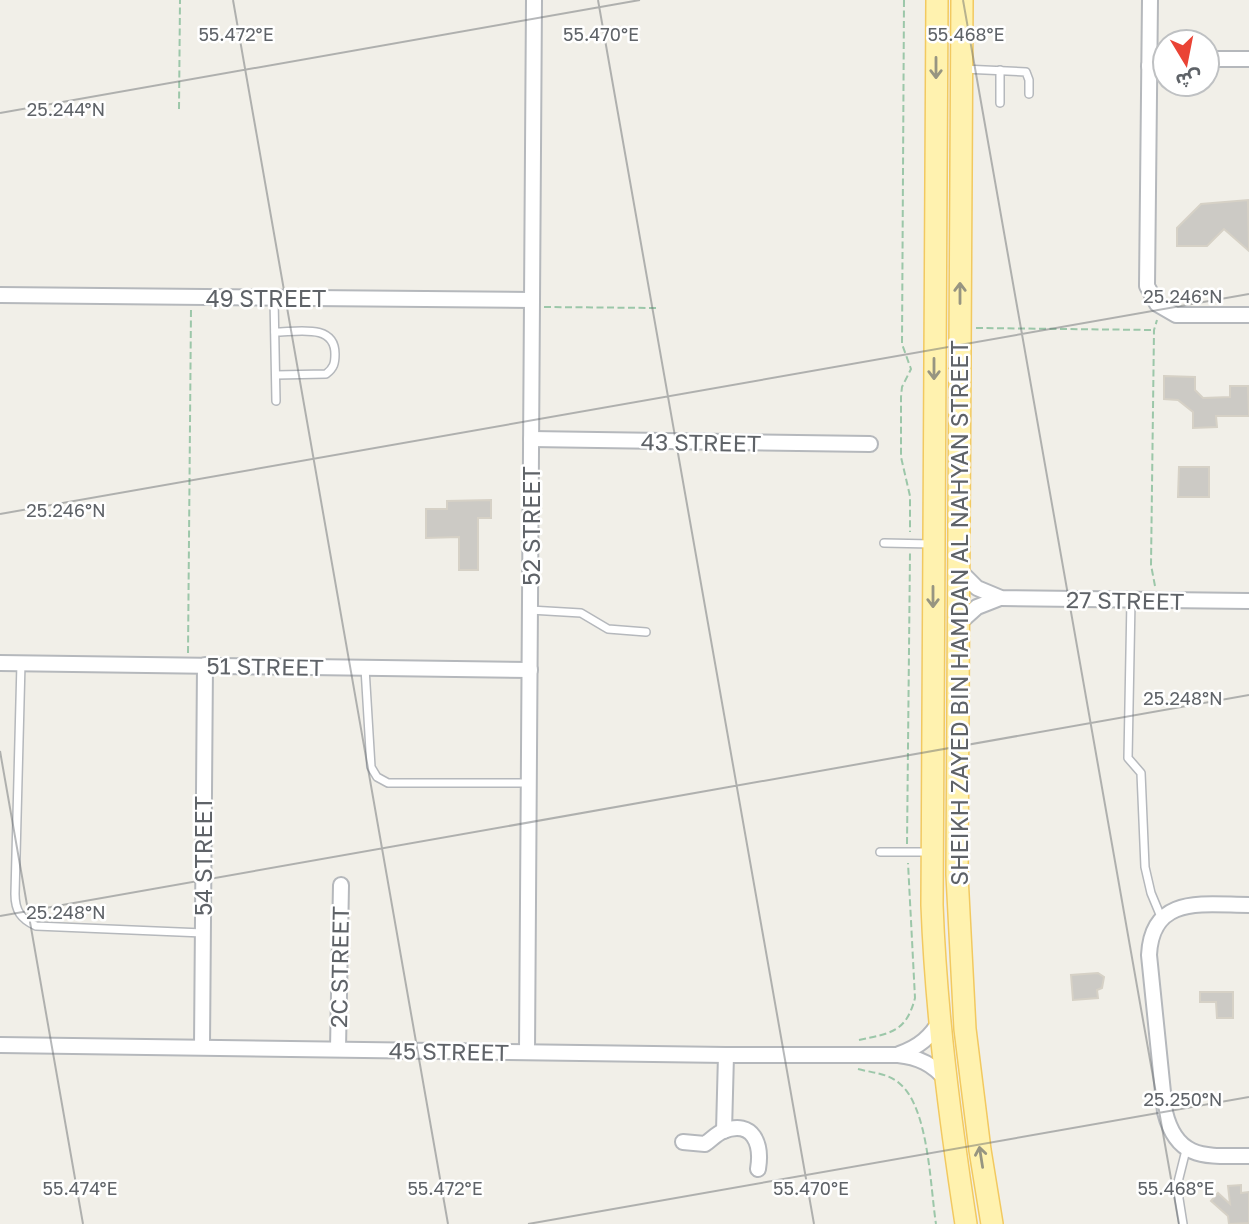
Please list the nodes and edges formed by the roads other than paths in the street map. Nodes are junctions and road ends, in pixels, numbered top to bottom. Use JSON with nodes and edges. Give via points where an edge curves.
{"nodes":[{"id":1,"x":534,"y":0,"type":"edge"},
{"id":2,"x":937,"y":0,"type":"edge"},
{"id":3,"x":962,"y":0,"type":"edge"},
{"id":4,"x":1150,"y":0,"type":"edge"},
{"id":5,"x":1149,"y":58,"type":"joint"},
{"id":6,"x":1221,"y":58,"type":"edge"},
{"id":7,"x":1249,"y":59,"type":"edge"},
{"id":8,"x":962,"y":69,"type":"junction"},
{"id":9,"x":1000,"y":70,"type":"junction"},
{"id":10,"x":1029,"y":94,"type":"dead end"},
{"id":11,"x":1000,"y":103,"type":"dead end"},
{"id":12,"x":0,"y":295,"type":"edge"},
{"id":13,"x":274,"y":298,"type":"junction"},
{"id":14,"x":532,"y":303,"type":"junction"},
{"id":15,"x":1249,"y":315,"type":"edge"},
{"id":16,"x":275,"y":332,"type":"junction"},
{"id":17,"x":276,"y":375,"type":"junction"},
{"id":18,"x":276,"y":401,"type":"dead end"},
{"id":19,"x":531,"y":439,"type":"junction"},
{"id":20,"x":870,"y":444,"type":"dead end"},
{"id":21,"x":884,"y":543,"type":"dead end"},
{"id":22,"x":933,"y":544,"type":"junction"},
{"id":23,"x":958,"y":569,"type":"junction"},
{"id":24,"x":1001,"y":598,"type":"junction"},
{"id":25,"x":1131,"y":600,"type":"junction"},
{"id":26,"x":1249,"y":601,"type":"edge"},
{"id":27,"x":530,"y":610,"type":"junction"},
{"id":28,"x":958,"y":624,"type":"junction"},
{"id":29,"x":646,"y":632,"type":"dead end"},
{"id":30,"x":0,"y":663,"type":"edge"},
{"id":31,"x":21,"y":663,"type":"junction"},
{"id":32,"x":205,"y":665,"type":"junction"},
{"id":33,"x":365,"y":667,"type":"junction"},
{"id":34,"x":530,"y":670,"type":"junction"},
{"id":35,"x":529,"y":783,"type":"junction"},
{"id":36,"x":933,"y":822,"type":"junction"},
{"id":37,"x":880,"y":852,"type":"dead end"},
{"id":38,"x":932,"y":852,"type":"junction"},
{"id":39,"x":341,"y":885,"type":"dead end"},
{"id":40,"x":1249,"y":905,"type":"edge"},
{"id":41,"x":959,"y":915,"type":"junction"},
{"id":42,"x":1161,"y":917,"type":"junction"},
{"id":43,"x":203,"y":933,"type":"junction"},
{"id":44,"x":934,"y":943,"type":"junction"},
{"id":45,"x":941,"y":1019,"type":"junction"},
{"id":46,"x":965,"y":1028,"type":"junction"},
{"id":47,"x":0,"y":1045,"type":"edge"},
{"id":48,"x":202,"y":1046,"type":"junction"},
{"id":49,"x":338,"y":1049,"type":"junction"},
{"id":50,"x":527,"y":1052,"type":"junction"},
{"id":51,"x":726,"y":1055,"type":"junction"},
{"id":52,"x":898,"y":1055,"type":"junction"},
{"id":53,"x":948,"y":1083,"type":"junction"},
{"id":54,"x":724,"y":1131,"type":"junction"},
{"id":55,"x":683,"y":1142,"type":"dead end"},
{"id":56,"x":1186,"y":1150,"type":"junction"},
{"id":57,"x":1249,"y":1156,"type":"edge"},
{"id":58,"x":758,"y":1169,"type":"dead end"},
{"id":59,"x":966,"y":1224,"type":"edge"},
{"id":60,"x":992,"y":1224,"type":"edge"},
{"id":61,"x":1182,"y":1224,"type":"edge"}],
"edges":[{"from":1,"to":14,"type":"street","name":"52 STREET"},
{"from":2,"to":22,"type":"main road","name":"SHEIKH ZAYED BIN HAMDAN AL NAHYAN STREET","one_way":true},
{"from":3,"to":8,"type":"main road","name":"SHEIKH ZAYED BIN HAMDAN AL NAHYAN STREET"},
{"from":4,"to":5,"type":"street"},
{"from":5,"to":15,"type":"street","via":[[1145,279],[1159,301],[1179,308],[1206,315]]},
{"from":6,"to":7,"type":"street"},
{"from":8,"to":9,"type":"lane"},
{"from":23,"to":8,"type":"main road","name":"SHEIKH ZAYED BIN HAMDAN AL NAHYAN STREET","one_way":true},
{"from":9,"to":10,"type":"lane","via":[[1026,72]]},
{"from":9,"to":11,"type":"lane"},
{"from":12,"to":13,"type":"street","name":"49 STREET"},
{"from":13,"to":14,"type":"street","name":"49 STREET"},
{"from":13,"to":16,"type":"lane"},
{"from":14,"to":19,"type":"street","name":"52 STREET"},
{"from":16,"to":17,"type":"lane"},
{"from":16,"to":17,"type":"lane","via":[[325,333],[335,350],[335,364],[326,374]]},
{"from":17,"to":18,"type":"lane"},
{"from":19,"to":20,"type":"street","name":"43 STREET"},
{"from":19,"to":27,"type":"street","name":"52 STREET"},
{"from":21,"to":22,"type":"lane"},
{"from":22,"to":36,"type":"main road","name":"SHEIKH ZAYED BIN HAMDAN AL NAHYAN STREET","one_way":true},
{"from":23,"to":24,"type":"street","name":"27 STREET","via":[[976,588]]},
{"from":23,"to":28,"type":"main road","name":"SHEIKH ZAYED BIN HAMDAN AL NAHYAN STREET"},
{"from":24,"to":25,"type":"street","name":"27 STREET"},
{"from":24,"to":28,"type":"street","name":"27 STREET","via":[[977,607]]},
{"from":25,"to":26,"type":"street","name":"27 STREET"},
{"from":25,"to":42,"type":"lane","via":[[1128,758],[1141,773],[1147,880]]},
{"from":27,"to":29,"type":"lane","via":[[581,612],[608,629]]},
{"from":27,"to":34,"type":"street","name":"52 STREET"},
{"from":28,"to":41,"type":"main road","name":"SHEIKH ZAYED BIN HAMDAN AL NAHYAN STREET"},
{"from":30,"to":31,"type":"street","name":"51 STREET"},
{"from":31,"to":32,"type":"street","name":"51 STREET"},
{"from":31,"to":43,"type":"lane","via":[[15,894],[19,914],[36,926]]},
{"from":32,"to":33,"type":"street","name":"51 STREET"},
{"from":32,"to":43,"type":"street","name":"54 STREET"},
{"from":33,"to":34,"type":"street","name":"51 STREET"},
{"from":33,"to":35,"type":"lane","via":[[371,767],[377,777],[388,783]]},
{"from":34,"to":35,"type":"street","name":"52 STREET"},
{"from":35,"to":50,"type":"street","name":"52 STREET"},
{"from":36,"to":38,"type":"main road","name":"SHEIKH ZAYED BIN HAMDAN AL NAHYAN STREET"},
{"from":36,"to":41,"type":"main road","via":[[943,905],[947,913]]},
{"from":37,"to":38,"type":"lane"},
{"from":38,"to":44,"type":"main road","name":"SHEIKH ZAYED BIN HAMDAN AL NAHYAN STREET"},
{"from":39,"to":49,"type":"street","name":"2C STREET"},
{"from":40,"to":42,"type":"street","via":[[1186,906]]},
{"from":41,"to":46,"type":"main road","name":"SHEIKH ZAYED BIN HAMDAN AL NAHYAN STREET"},
{"from":42,"to":56,"type":"street","via":[[1149,955],[1165,1112],[1172,1132]]},
{"from":43,"to":48,"type":"street","name":"54 STREET"},
{"from":44,"to":45,"type":"main road","name":"SHEIKH ZAYED BIN HAMDAN AL NAHYAN STREET"},
{"from":44,"to":46,"type":"main road","via":[[945,942],[950,948]]},
{"from":45,"to":52,"type":"street","via":[[924,1042]]},
{"from":45,"to":53,"type":"main road","name":"SHEIKH ZAYED BIN HAMDAN AL NAHYAN STREET"},
{"from":60,"to":46,"type":"main road","name":"SHEIKH ZAYED BIN HAMDAN AL NAHYAN STREET","one_way":true},
{"from":47,"to":48,"type":"street","name":"45 STREET"},
{"from":48,"to":49,"type":"street","name":"45 STREET"},
{"from":49,"to":50,"type":"street","name":"45 STREET"},
{"from":50,"to":51,"type":"street","name":"45 STREET"},
{"from":51,"to":52,"type":"street","name":"45 STREET"},
{"from":51,"to":54,"type":"street"},
{"from":52,"to":53,"type":"street","name":"45 STREET","via":[[927,1062]]},
{"from":53,"to":59,"type":"main road","name":"SHEIKH ZAYED BIN HAMDAN AL NAHYAN STREET"},
{"from":54,"to":55,"type":"street","via":[[705,1144]]},
{"from":54,"to":58,"type":"street","via":[[740,1129],[754,1136],[761,1151]]},
{"from":56,"to":57,"type":"street","via":[[1210,1156]]},
{"from":56,"to":61,"type":"lane","via":[[1177,1186]]}]}
